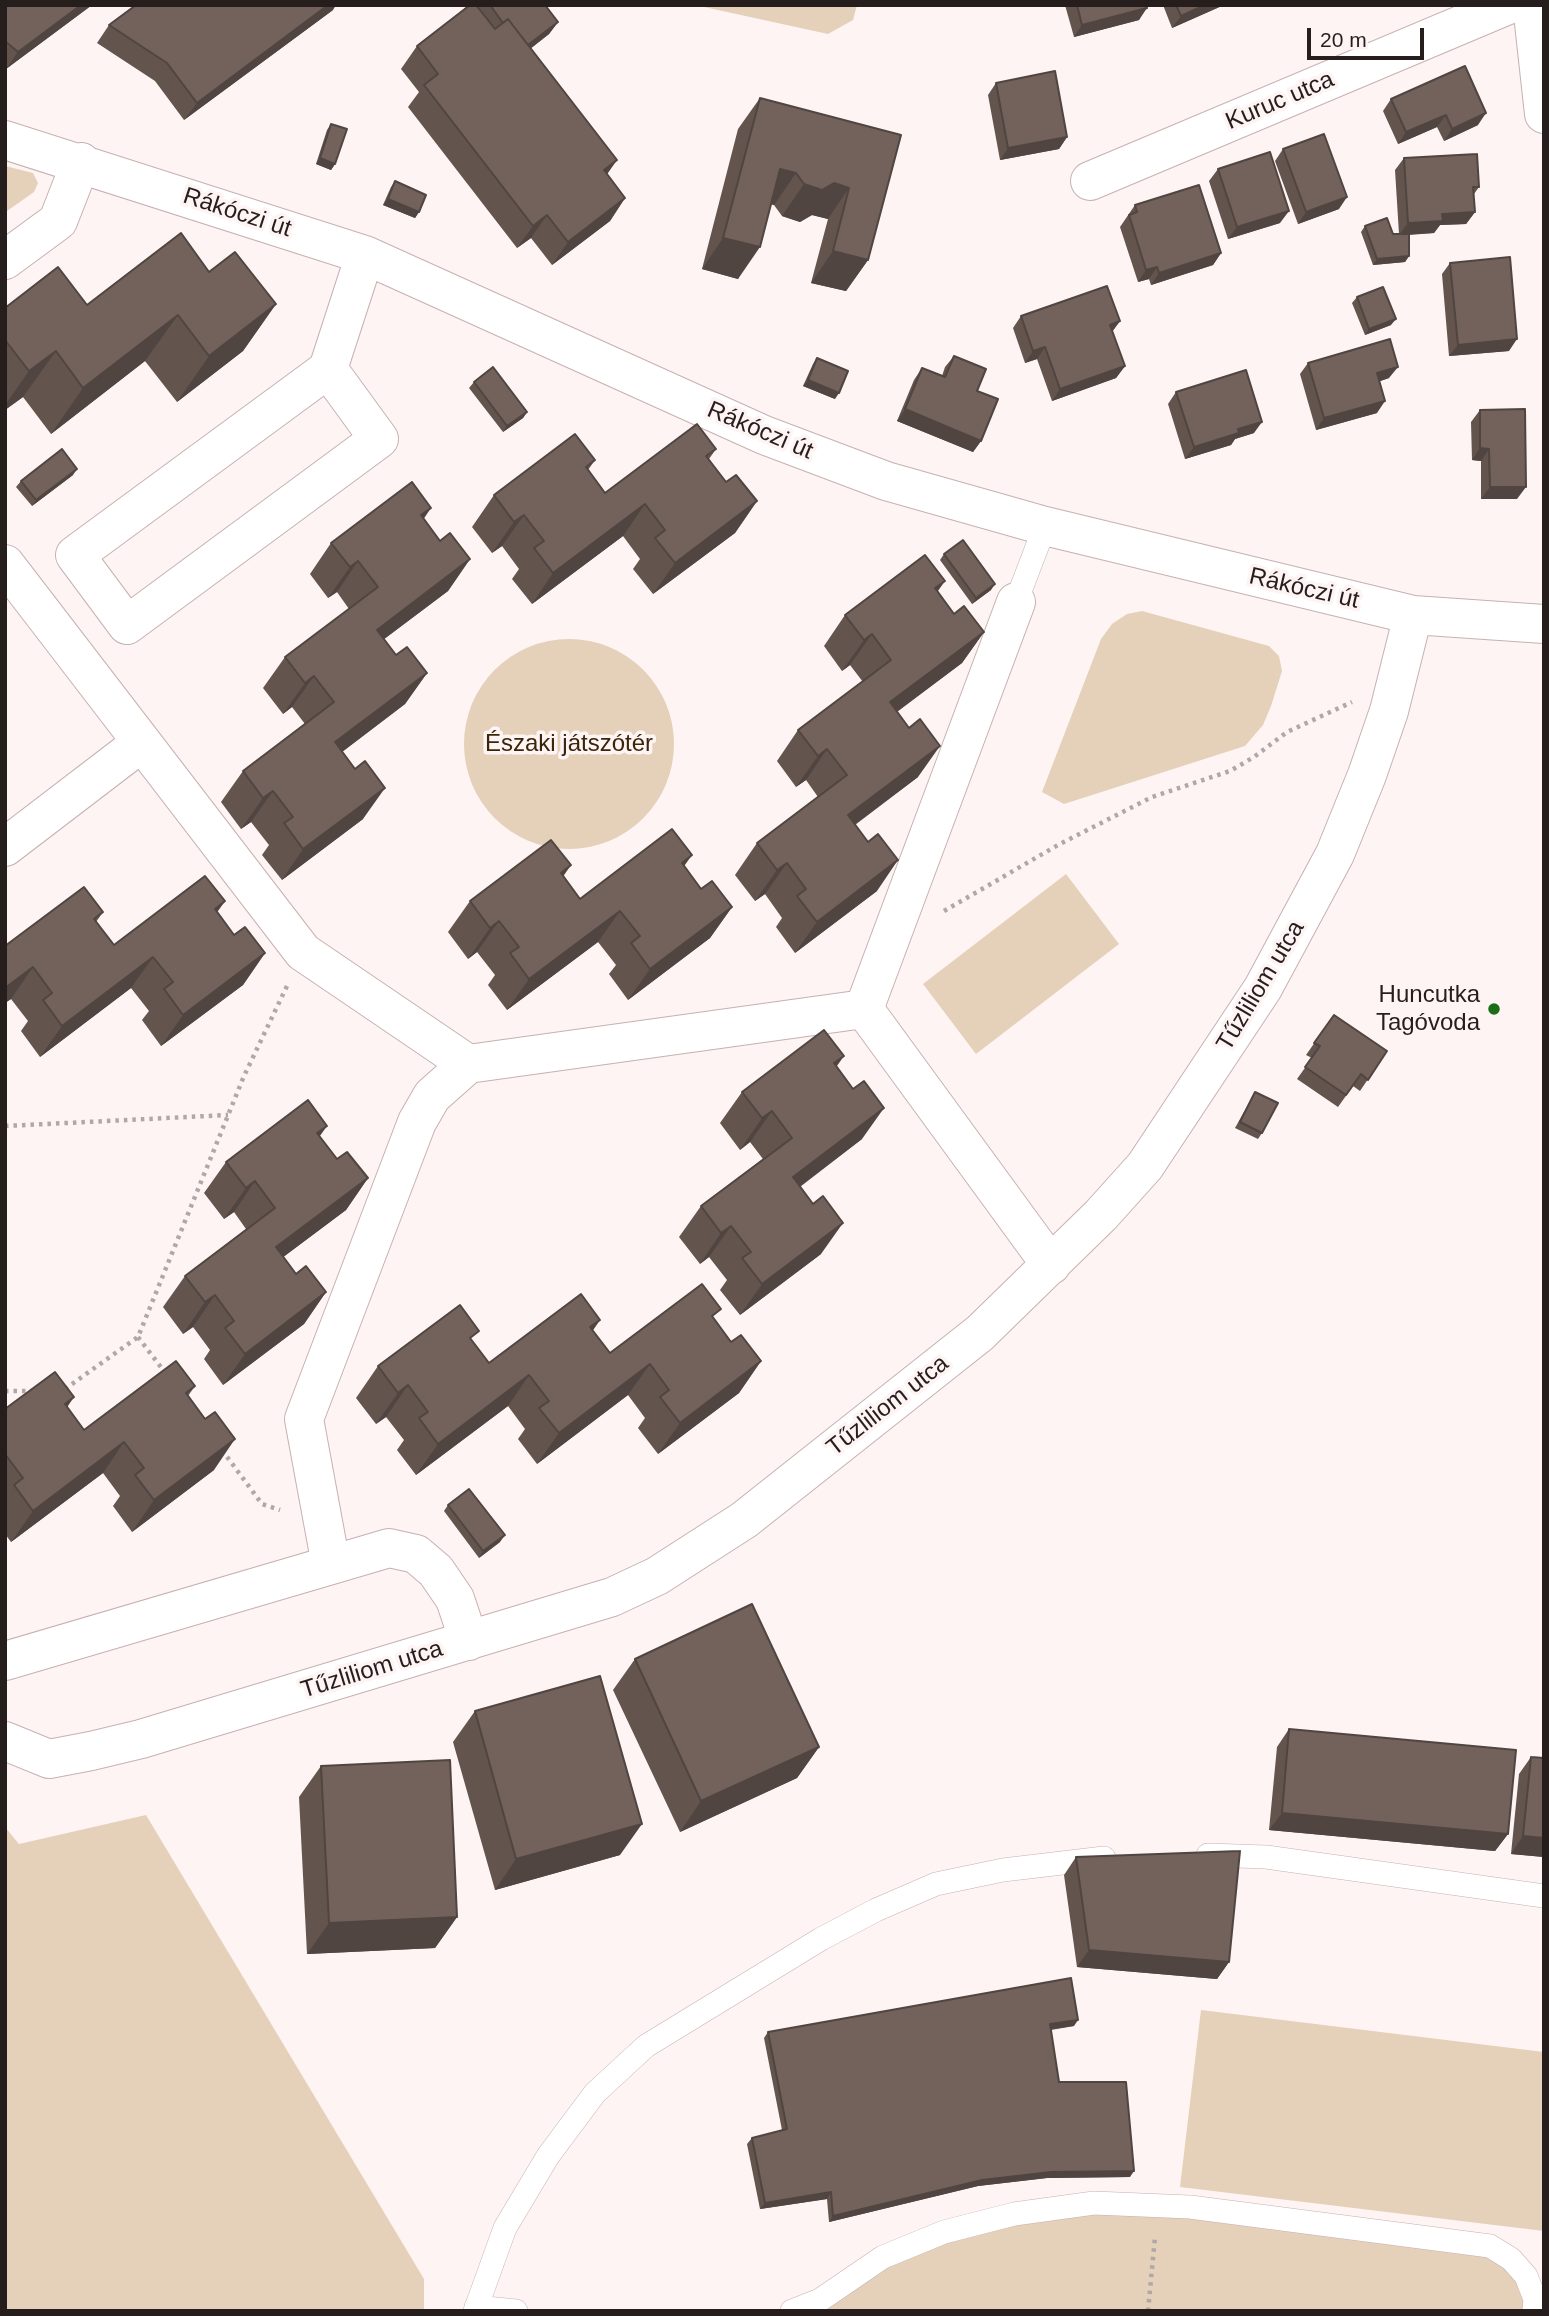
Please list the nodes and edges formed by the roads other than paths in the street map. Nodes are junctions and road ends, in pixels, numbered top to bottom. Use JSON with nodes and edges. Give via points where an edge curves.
{"nodes":[{"id":1,"x":1508,"y":5,"type":"edge"},
{"id":2,"x":1532,"y":5,"type":"edge"},
{"id":3,"x":1544,"y":114,"type":"edge"},
{"id":4,"x":5,"y":140,"type":"edge"},
{"id":5,"x":81,"y":162,"type":"junction"},
{"id":6,"x":1090,"y":181,"type":"dead end"},
{"id":7,"x":365,"y":255,"type":"junction"},
{"id":8,"x":5,"y":260,"type":"edge"},
{"id":9,"x":328,"y":369,"type":"junction"},
{"id":10,"x":1045,"y":526,"type":"junction"},
{"id":11,"x":5,"y":564,"type":"edge"},
{"id":12,"x":1016,"y":603,"type":"joint"},
{"id":13,"x":1413,"y":615,"type":"junction"},
{"id":14,"x":1544,"y":624,"type":"edge"},
{"id":15,"x":127,"y":625,"type":"junction"},
{"id":16,"x":79,"y":661,"type":"junction"},
{"id":17,"x":141,"y":743,"type":"junction"},
{"id":18,"x":5,"y":847,"type":"edge"},
{"id":19,"x":864,"y":1009,"type":"junction"},
{"id":20,"x":468,"y":1064,"type":"junction"},
{"id":21,"x":1051,"y":1265,"type":"junction"},
{"id":22,"x":331,"y":1565,"type":"junction"},
{"id":23,"x":468,"y":1641,"type":"junction"},
{"id":24,"x":5,"y":1661,"type":"edge"},
{"id":25,"x":5,"y":1741,"type":"edge"},
{"id":26,"x":1180,"y":1854,"type":"edge"},
{"id":27,"x":1124,"y":1857,"type":"edge"},
{"id":28,"x":1544,"y":1896,"type":"edge"},
{"id":29,"x":475,"y":2309,"type":"edge"},
{"id":30,"x":516,"y":2311,"type":"edge"},
{"id":31,"x":792,"y":2311,"type":"edge"},
{"id":32,"x":1534,"y":2311,"type":"edge"}],
"edges":[{"from":1,"to":6,"type":"street","name":"Kuruc utca"},
{"from":2,"to":3,"type":"street"},
{"from":4,"to":5,"type":"street","name":"Rákóczi út"},
{"from":5,"to":7,"type":"street","name":"Rákóczi út"},
{"from":5,"to":8,"type":"street","via":[[58,221]]},
{"from":7,"to":9,"type":"street"},
{"from":7,"to":10,"type":"street","name":"Rákóczi út","via":[[764,435],[886,481]]},
{"from":9,"to":15,"type":"street","via":[[379,439]]},
{"from":9,"to":15,"type":"street","via":[[75,555]]},
{"from":10,"to":12,"type":"lane"},
{"from":10,"to":13,"type":"street","name":"Rákóczi út"},
{"from":11,"to":16,"type":"street"},
{"from":12,"to":19,"type":"street"},
{"from":13,"to":14,"type":"street","name":"Rákóczi út"},
{"from":13,"to":21,"type":"street","name":"Tűzliliom utca","via":[[1398,681],[1367,775],[1335,854],[1263,988],[1145,1166]]},
{"from":15,"to":16,"type":"street"},
{"from":16,"to":17,"type":"street"},
{"from":17,"to":18,"type":"street"},
{"from":17,"to":20,"type":"street","via":[[303,952]]},
{"from":19,"to":20,"type":"street"},
{"from":19,"to":21,"type":"street"},
{"from":20,"to":22,"type":"street","via":[[432,1096],[417,1122],[304,1419]]},
{"from":21,"to":23,"type":"street","name":"Tűzliliom utca","via":[[980,1333],[699,1551],[612,1597]]},
{"from":22,"to":23,"type":"street","via":[[389,1548],[416,1554],[436,1571],[456,1599]]},
{"from":22,"to":24,"type":"street"},
{"from":23,"to":25,"type":"street","name":"Tűzliliom utca","via":[[91,1751],[49,1759]]},
{"from":26,"to":28,"type":"lane","via":[[1266,1857]]},
{"from":27,"to":29,"type":"lane","via":[[1003,1870],[936,1884],[821,1939],[646,2046],[595,2093],[548,2156],[505,2228]]},
{"from":29,"to":30,"type":"lane"},
{"from":31,"to":32,"type":"lane","via":[[820,2300],[883,2257],[944,2232],[1014,2214],[1094,2203],[1157,2204],[1490,2246],[1511,2259],[1525,2276],[1535,2298]]}]}
